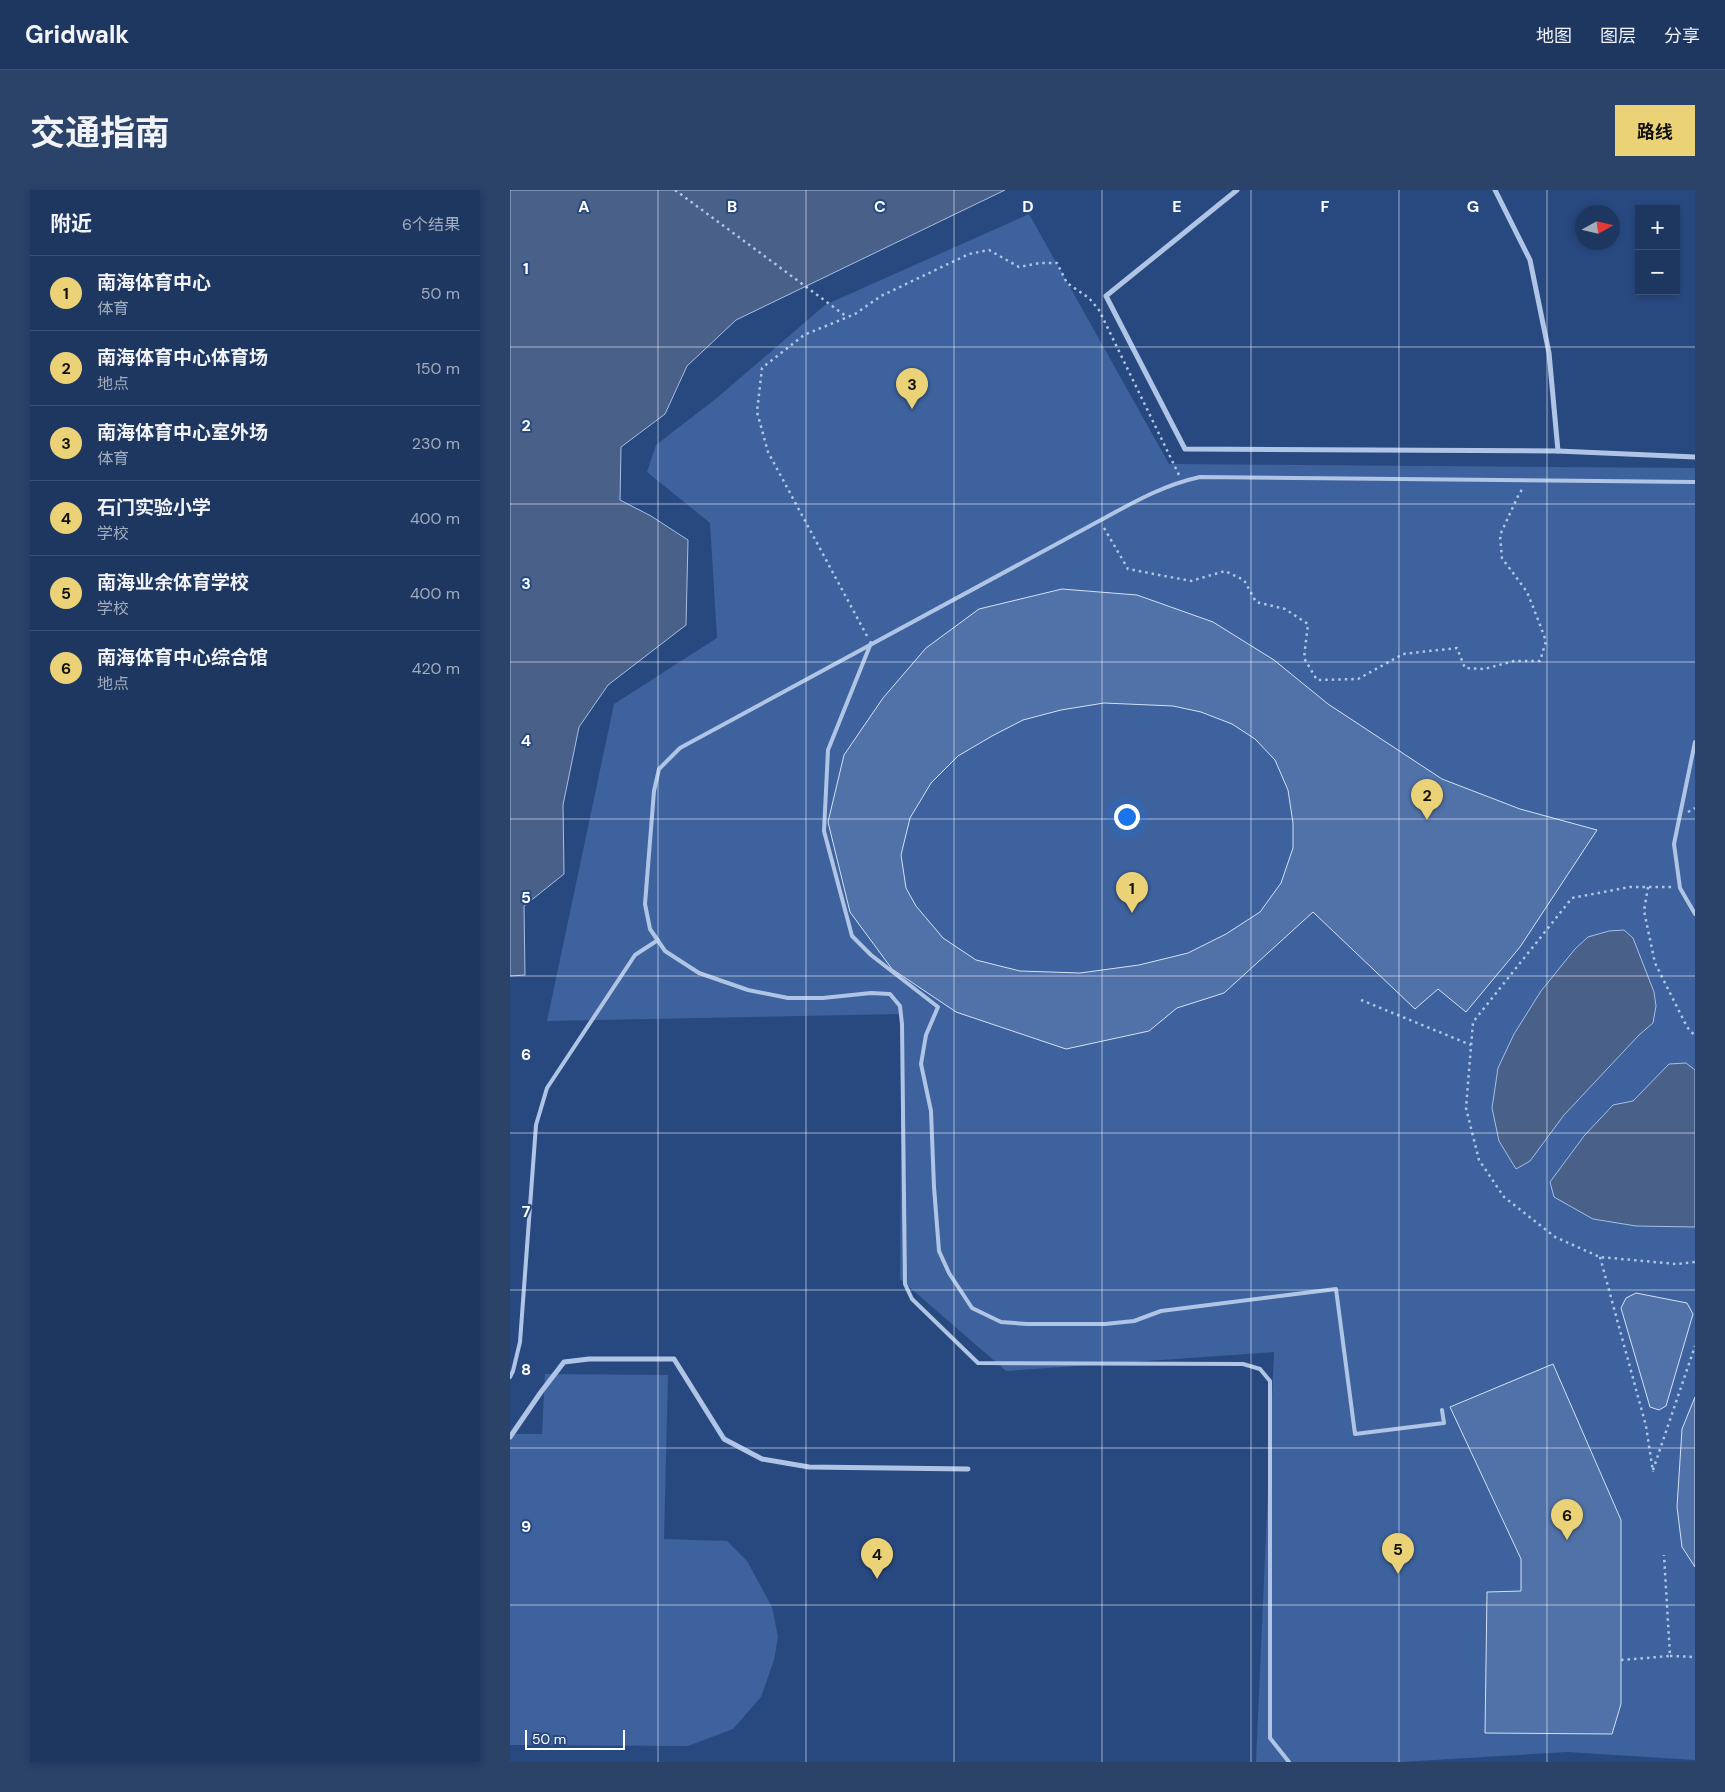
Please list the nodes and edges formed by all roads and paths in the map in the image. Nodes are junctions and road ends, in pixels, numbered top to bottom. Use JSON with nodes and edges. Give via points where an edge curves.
{"nodes":[{"id":1,"x":675,"y":190,"type":"edge"},
{"id":2,"x":1237,"y":190,"type":"edge"},
{"id":3,"x":1495,"y":190,"type":"edge"},
{"id":4,"x":847,"y":317,"type":"junction"},
{"id":5,"x":1558,"y":452,"type":"junction"},
{"id":6,"x":1695,"y":457,"type":"edge"},
{"id":7,"x":1529,"y":480,"type":"junction"},
{"id":8,"x":1182,"y":481,"type":"junction"},
{"id":9,"x":1695,"y":482,"type":"edge"},
{"id":10,"x":1099,"y":521,"type":"junction"},
{"id":11,"x":871,"y":644,"type":"junction"},
{"id":12,"x":1695,"y":742,"type":"edge"},
{"id":13,"x":1648,"y":887,"type":"junction"},
{"id":14,"x":1680,"y":888,"type":"junction"},
{"id":15,"x":1695,"y":914,"type":"edge"},
{"id":16,"x":658,"y":940,"type":"junction"},
{"id":17,"x":1361,"y":1000,"type":"dead end"},
{"id":18,"x":1695,"y":1036,"type":"edge"},
{"id":19,"x":1471,"y":1045,"type":"junction"},
{"id":20,"x":1600,"y":1258,"type":"junction"},
{"id":21,"x":1695,"y":1262,"type":"edge"},
{"id":22,"x":1695,"y":1346,"type":"edge"},
{"id":23,"x":510,"y":1377,"type":"edge"},
{"id":24,"x":1442,"y":1410,"type":"dead end"},
{"id":25,"x":510,"y":1437,"type":"edge"},
{"id":26,"x":968,"y":1469,"type":"dead end"},
{"id":27,"x":1664,"y":1555,"type":"dead end"},
{"id":28,"x":1670,"y":1656,"type":"junction"},
{"id":29,"x":1695,"y":1657,"type":"edge"},
{"id":30,"x":1621,"y":1660,"type":"dead end"},
{"id":31,"x":1289,"y":1762,"type":"edge"}],
"edges":[{"from":1,"to":4,"type":"path"},
{"from":2,"to":5,"type":"street","via":[[1106,296],[1185,449]]},
{"from":3,"to":5,"type":"street","via":[[1530,260],[1549,353]]},
{"from":4,"to":8,"type":"path","via":[[881,296],[969,254],[990,250],[1019,267],[1057,263],[1067,283],[1090,298],[1099,310]]},
{"from":4,"to":11,"type":"path","via":[[804,335],[762,368],[757,412],[768,452]]},
{"from":5,"to":6,"type":"street"},
{"from":7,"to":8,"type":"lane","via":[[1200,477]]},
{"from":7,"to":9,"type":"lane"},
{"from":7,"to":10,"type":"path","via":[[1500,535],[1502,558],[1527,592],[1546,641],[1540,661],[1514,661],[1484,669],[1465,668],[1457,648],[1403,654],[1358,679],[1316,680],[1304,658],[1308,624],[1285,609],[1256,602],[1244,580],[1224,571],[1191,582],[1128,569]]},
{"from":8,"to":10,"type":"lane","via":[[1151,493]]},
{"from":10,"to":11,"type":"lane"},
{"from":11,"to":16,"type":"lane","via":[[680,748],[659,769],[654,791],[645,904],[650,929]]},
{"from":11,"to":24,"type":"lane","via":[[828,750],[824,830],[852,936],[871,955],[938,1006],[926,1035],[921,1064],[931,1111],[939,1251],[972,1308],[1002,1322],[1105,1324],[1134,1321],[1161,1311],[1336,1289],[1355,1434],[1444,1424]]},
{"from":12,"to":14,"type":"lane","via":[[1674,844]]},
{"from":13,"to":14,"type":"path"},
{"from":13,"to":18,"type":"path","via":[[1644,911],[1655,963],[1687,1027]]},
{"from":13,"to":19,"type":"path","via":[[1630,887],[1572,898],[1473,1022]]},
{"from":14,"to":15,"type":"lane"},
{"from":16,"to":23,"type":"lane","via":[[634,955],[547,1088],[536,1125],[520,1342]]},
{"from":16,"to":31,"type":"lane","via":[[665,951],[699,973],[748,990],[788,998],[890,994],[900,1006],[905,1284],[912,1298],[978,1363],[1243,1364],[1260,1369],[1270,1381],[1270,1738]]},
{"from":17,"to":19,"type":"path"},
{"from":19,"to":20,"type":"path","via":[[1466,1108],[1478,1160],[1504,1197],[1556,1237]]},
{"from":20,"to":21,"type":"path","via":[[1676,1264]]},
{"from":20,"to":22,"type":"path","via":[[1646,1426],[1653,1472]]},
{"from":25,"to":26,"type":"street","via":[[564,1362],[589,1358],[674,1359],[724,1439],[762,1459],[809,1467]]},
{"from":27,"to":28,"type":"path"},
{"from":28,"to":29,"type":"path"},
{"from":28,"to":30,"type":"path"}]}
